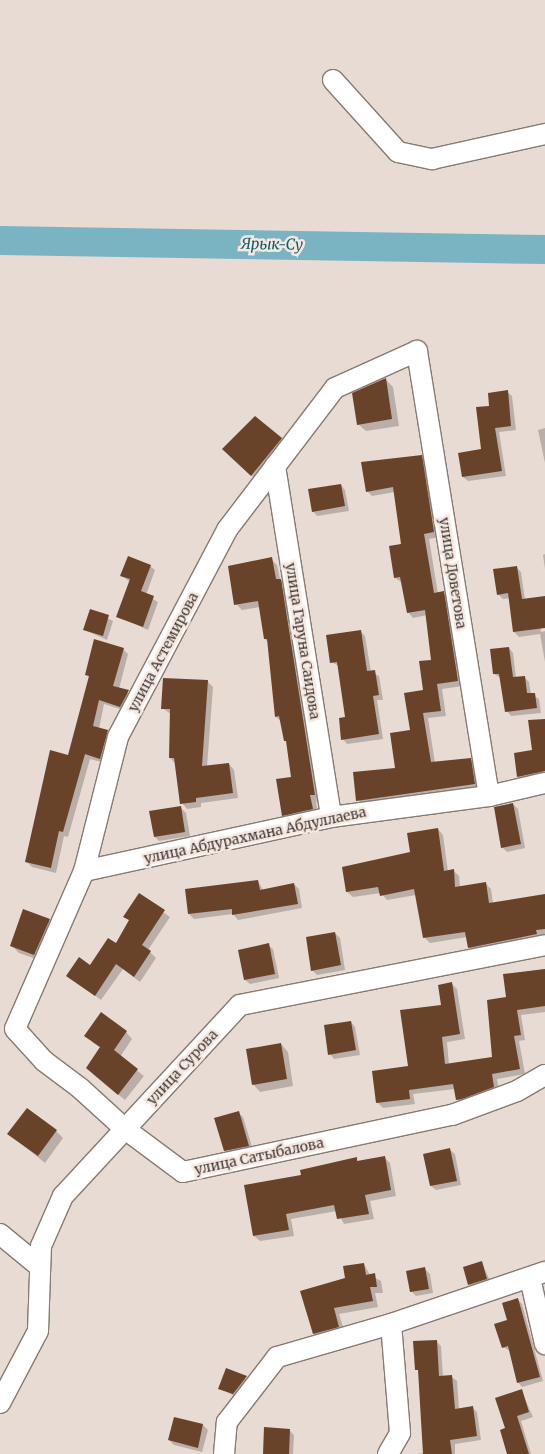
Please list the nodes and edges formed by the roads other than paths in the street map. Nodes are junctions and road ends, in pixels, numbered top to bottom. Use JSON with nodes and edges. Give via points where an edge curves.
{"nodes":[{"id":1,"x":333,"y":80,"type":"dead end"},
{"id":2,"x":545,"y":134,"type":"edge"},
{"id":3,"x":417,"y":351,"type":"joint"},
{"id":4,"x":275,"y":466,"type":"junction"},
{"id":5,"x":545,"y":784,"type":"edge"},
{"id":6,"x":489,"y":796,"type":"junction"},
{"id":7,"x":332,"y":817,"type":"junction"},
{"id":8,"x":84,"y":871,"type":"junction"},
{"id":9,"x":545,"y":945,"type":"edge"},
{"id":10,"x":15,"y":1029,"type":"joint"},
{"id":11,"x":545,"y":1075,"type":"edge"},
{"id":12,"x":125,"y":1129,"type":"junction"},
{"id":13,"x":0,"y":1234,"type":"edge"},
{"id":14,"x":40,"y":1267,"type":"junction"},
{"id":15,"x":537,"y":1275,"type":"edge"},
{"id":16,"x":390,"y":1324,"type":"junction"},
{"id":17,"x":545,"y":1344,"type":"edge"},
{"id":18,"x":0,"y":1403,"type":"edge"},
{"id":19,"x":400,"y":1433,"type":"junction"},
{"id":20,"x":224,"y":1454,"type":"edge"},
{"id":21,"x":388,"y":1454,"type":"edge"},
{"id":22,"x":402,"y":1454,"type":"edge"}],
"edges":[{"from":1,"to":2,"type":"street","via":[[398,152],[432,159]]},
{"from":3,"to":4,"type":"street","name":"улица Астемирова","via":[[335,388]]},
{"from":3,"to":6,"type":"street","name":"улица Доветова"},
{"from":4,"to":7,"type":"street","name":"улица Гаруна Саидова"},
{"from":4,"to":8,"type":"street","name":"улица Астемирова","via":[[227,530],[118,737]]},
{"from":5,"to":6,"type":"street","name":"улица Абдурахмана Абдуллаева"},
{"from":6,"to":7,"type":"street","name":"улица Абдурахмана Абдуллаева"},
{"from":7,"to":8,"type":"street","name":"улица Абдурахмана Абдуллаева"},
{"from":8,"to":10,"type":"street","name":"улица Астемирова"},
{"from":9,"to":12,"type":"street","name":"улица Сурова","via":[[240,1005]]},
{"from":10,"to":12,"type":"street","name":"улица Сатыбалова","via":[[44,1061]]},
{"from":11,"to":12,"type":"street","name":"улица Сатыбалова","via":[[517,1091],[452,1115],[183,1172]]},
{"from":12,"to":14,"type":"street","name":"улица Сурова","via":[[63,1196],[41,1246]]},
{"from":13,"to":14,"type":"street"},
{"from":14,"to":18,"type":"street","name":"улица Сурова","via":[[38,1331]]},
{"from":15,"to":16,"type":"street"},
{"from":15,"to":17,"type":"street"},
{"from":16,"to":19,"type":"street"},
{"from":16,"to":20,"type":"street","via":[[277,1357],[227,1422]]},
{"from":19,"to":21,"type":"street"},
{"from":19,"to":22,"type":"street"}]}
